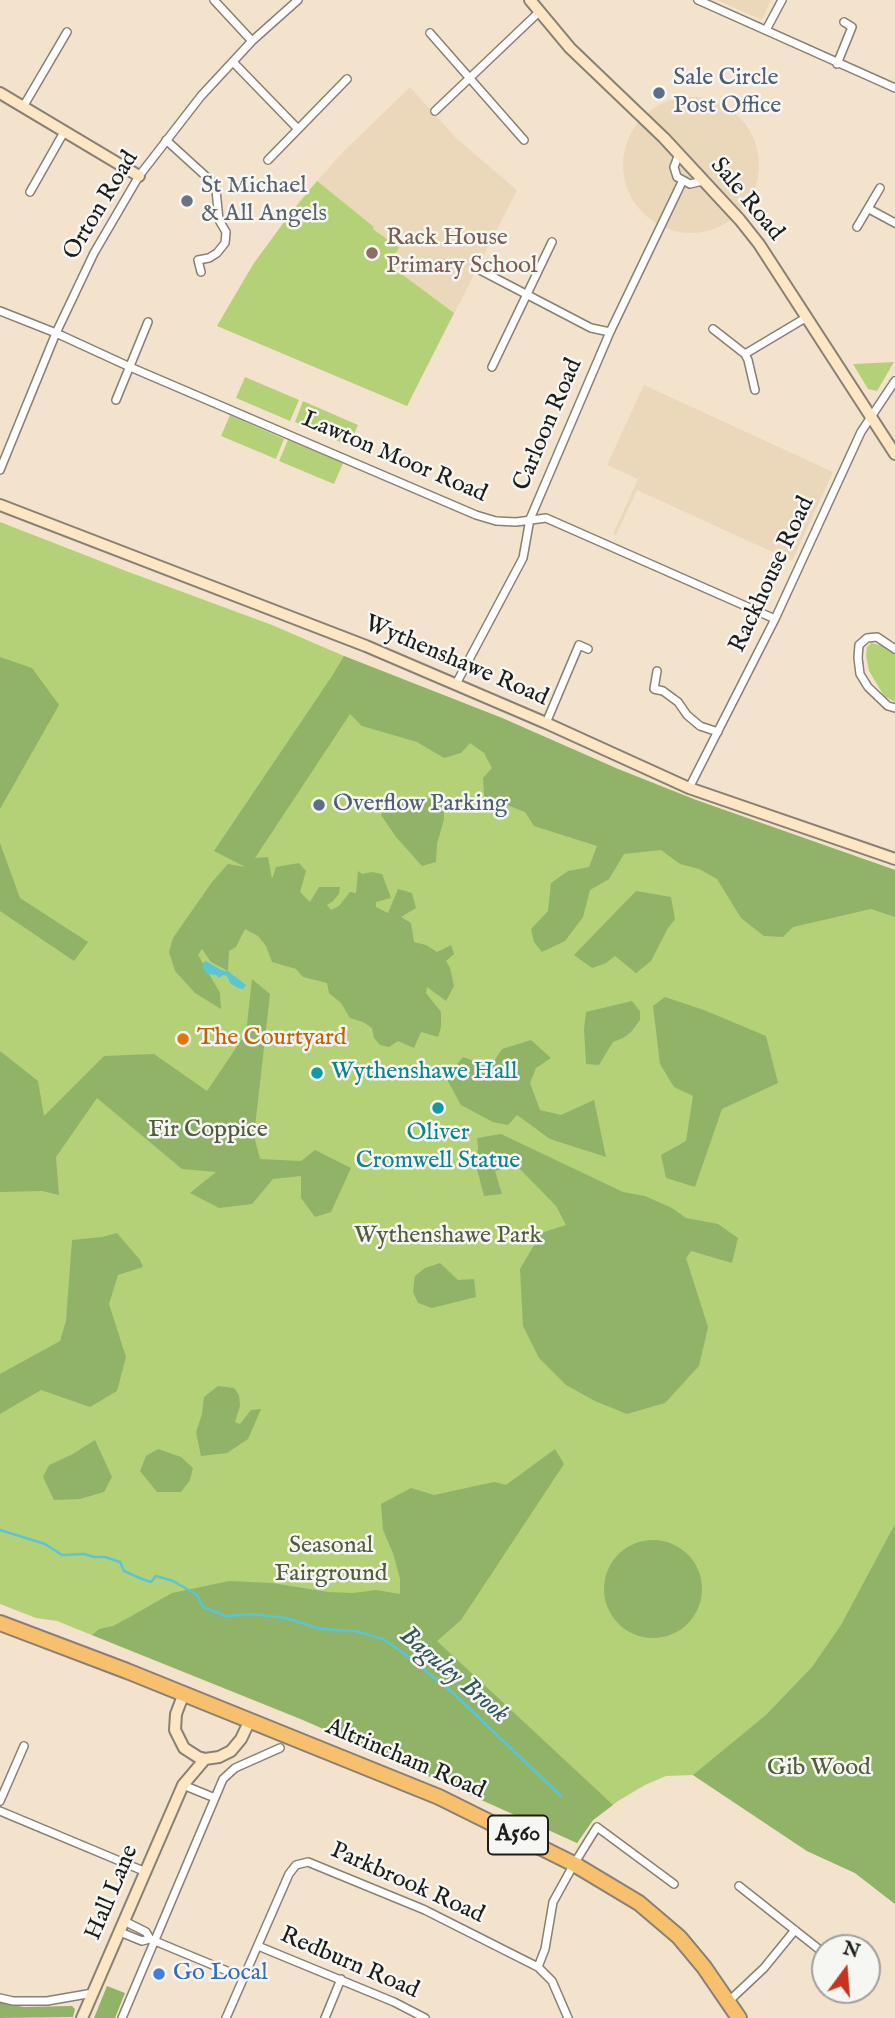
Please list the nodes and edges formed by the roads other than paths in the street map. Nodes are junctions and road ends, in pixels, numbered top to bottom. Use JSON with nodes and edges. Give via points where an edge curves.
{"nodes":[{"id":1,"x":214,"y":0,"type":"edge"},
{"id":2,"x":298,"y":0,"type":"edge"},
{"id":3,"x":530,"y":0,"type":"edge"},
{"id":4,"x":698,"y":0,"type":"edge"},
{"id":5,"x":782,"y":0,"type":"edge"},
{"id":6,"x":539,"y":12,"type":"junction"},
{"id":7,"x":844,"y":22,"type":"dead end"},
{"id":8,"x":766,"y":30,"type":"junction"},
{"id":9,"x":67,"y":32,"type":"dead end"},
{"id":10,"x":430,"y":33,"type":"dead end"},
{"id":11,"x":252,"y":41,"type":"junction"},
{"id":12,"x":233,"y":62,"type":"junction"},
{"id":13,"x":836,"y":64,"type":"junction"},
{"id":14,"x":469,"y":78,"type":"junction"},
{"id":15,"x":347,"y":79,"type":"dead end"},
{"id":16,"x":895,"y":89,"type":"edge"},
{"id":17,"x":0,"y":93,"type":"edge"},
{"id":18,"x":23,"y":107,"type":"junction"},
{"id":19,"x":435,"y":111,"type":"dead end"},
{"id":20,"x":297,"y":128,"type":"junction"},
{"id":21,"x":65,"y":132,"type":"junction"},
{"id":22,"x":166,"y":140,"type":"junction"},
{"id":23,"x":524,"y":140,"type":"dead end"},
{"id":24,"x":679,"y":154,"type":"junction"},
{"id":25,"x":268,"y":160,"type":"dead end"},
{"id":26,"x":139,"y":176,"type":"junction"},
{"id":27,"x":682,"y":181,"type":"junction"},
{"id":28,"x":703,"y":181,"type":"junction"},
{"id":29,"x":880,"y":188,"type":"dead end"},
{"id":30,"x":30,"y":192,"type":"dead end"},
{"id":31,"x":869,"y":209,"type":"junction"},
{"id":32,"x":895,"y":223,"type":"edge"},
{"id":33,"x":857,"y":227,"type":"dead end"},
{"id":34,"x":552,"y":242,"type":"dead end"},
{"id":35,"x":476,"y":268,"type":"dead end"},
{"id":36,"x":201,"y":272,"type":"dead end"},
{"id":37,"x":527,"y":296,"type":"junction"},
{"id":38,"x":0,"y":311,"type":"edge"},
{"id":39,"x":807,"y":317,"type":"junction"},
{"id":40,"x":148,"y":322,"type":"dead end"},
{"id":41,"x":713,"y":329,"type":"dead end"},
{"id":42,"x":611,"y":332,"type":"junction"},
{"id":43,"x":56,"y":333,"type":"junction"},
{"id":44,"x":746,"y":354,"type":"junction"},
{"id":45,"x":130,"y":367,"type":"junction"},
{"id":46,"x":492,"y":367,"type":"dead end"},
{"id":47,"x":895,"y":381,"type":"edge"},
{"id":48,"x":755,"y":390,"type":"dead end"},
{"id":49,"x":116,"y":400,"type":"dead end"},
{"id":50,"x":871,"y":416,"type":"junction"},
{"id":51,"x":895,"y":454,"type":"edge"},
{"id":52,"x":0,"y":470,"type":"edge"},
{"id":53,"x":0,"y":505,"type":"edge"},
{"id":54,"x":530,"y":519,"type":"junction"},
{"id":55,"x":775,"y":619,"type":"junction"},
{"id":56,"x":570,"y":641,"type":"dead end"},
{"id":57,"x":579,"y":645,"type":"junction"},
{"id":58,"x":588,"y":649,"type":"dead end"},
{"id":59,"x":895,"y":649,"type":"edge"},
{"id":60,"x":657,"y":671,"type":"dead end"},
{"id":61,"x":456,"y":684,"type":"junction"},
{"id":62,"x":895,"y":708,"type":"edge"},
{"id":63,"x":546,"y":723,"type":"junction"},
{"id":64,"x":718,"y":733,"type":"junction"},
{"id":65,"x":689,"y":788,"type":"junction"},
{"id":66,"x":895,"y":859,"type":"edge"},
{"id":67,"x":0,"y":1623,"type":"edge"},
{"id":68,"x":184,"y":1693,"type":"junction"},
{"id":69,"x":250,"y":1720,"type":"junction"},
{"id":70,"x":24,"y":1746,"type":"dead end"},
{"id":71,"x":280,"y":1748,"type":"dead end"},
{"id":72,"x":188,"y":1752,"type":"junction"},
{"id":73,"x":205,"y":1759,"type":"junction"},
{"id":74,"x":184,"y":1783,"type":"junction"},
{"id":75,"x":215,"y":1798,"type":"junction"},
{"id":76,"x":0,"y":1801,"type":"edge"},
{"id":77,"x":0,"y":1811,"type":"edge"},
{"id":78,"x":574,"y":1864,"type":"junction"},
{"id":79,"x":146,"y":1871,"type":"junction"},
{"id":80,"x":674,"y":1884,"type":"dead end"},
{"id":81,"x":739,"y":1886,"type":"dead end"},
{"id":82,"x":124,"y":1921,"type":"junction"},
{"id":83,"x":794,"y":1930,"type":"junction"},
{"id":84,"x":120,"y":1932,"type":"junction"},
{"id":85,"x":152,"y":1940,"type":"junction"},
{"id":86,"x":811,"y":1943,"type":"edge"},
{"id":87,"x":258,"y":1946,"type":"junction"},
{"id":88,"x":538,"y":1967,"type":"junction"},
{"id":89,"x":244,"y":1978,"type":"junction"},
{"id":90,"x":341,"y":1979,"type":"junction"},
{"id":91,"x":93,"y":1993,"type":"junction"},
{"id":92,"x":0,"y":1998,"type":"edge"},
{"id":93,"x":729,"y":2001,"type":"junction"},
{"id":94,"x":82,"y":2018,"type":"edge"},
{"id":95,"x":122,"y":2018,"type":"edge"},
{"id":96,"x":226,"y":2018,"type":"edge"},
{"id":97,"x":325,"y":2018,"type":"edge"},
{"id":98,"x":424,"y":2018,"type":"edge"},
{"id":99,"x":568,"y":2018,"type":"edge"},
{"id":100,"x":739,"y":2018,"type":"edge"}],
"edges":[{"from":1,"to":11,"type":"street"},
{"from":2,"to":11,"type":"street","name":"Orton Road"},
{"from":3,"to":6,"type":"main road","name":"Sale Road"},
{"from":4,"to":8,"type":"street"},
{"from":5,"to":8,"type":"street"},
{"from":6,"to":14,"type":"street"},
{"from":6,"to":24,"type":"main road","name":"Sale Road"},
{"from":7,"to":13,"type":"street","via":[[852,27]]},
{"from":8,"to":13,"type":"street"},
{"from":9,"to":18,"type":"street"},
{"from":10,"to":14,"type":"street"},
{"from":11,"to":12,"type":"street","name":"Orton Road"},
{"from":12,"to":20,"type":"street"},
{"from":12,"to":22,"type":"street","name":"Orton Road"},
{"from":13,"to":16,"type":"street"},
{"from":14,"to":19,"type":"street"},
{"from":14,"to":23,"type":"street"},
{"from":15,"to":20,"type":"street"},
{"from":17,"to":18,"type":"main road"},
{"from":18,"to":21,"type":"main road"},
{"from":20,"to":25,"type":"street"},
{"from":21,"to":26,"type":"main road"},
{"from":21,"to":30,"type":"street"},
{"from":22,"to":26,"type":"street","name":"Orton Road"},
{"from":22,"to":36,"type":"street","via":[[212,181],[216,190],[225,243],[217,253],[198,260]]},
{"from":24,"to":27,"type":"street","via":[[674,167]]},
{"from":24,"to":28,"type":"main road","name":"Sale Road"},
{"from":26,"to":43,"type":"street","name":"Orton Road","via":[[94,253]]},
{"from":27,"to":28,"type":"street"},
{"from":27,"to":42,"type":"street","name":"Carloon Road"},
{"from":28,"to":39,"type":"main road","name":"Sale Road","via":[[759,244]]},
{"from":29,"to":31,"type":"street"},
{"from":31,"to":32,"type":"street"},
{"from":31,"to":33,"type":"street"},
{"from":34,"to":37,"type":"street"},
{"from":35,"to":37,"type":"street"},
{"from":37,"to":42,"type":"street","via":[[590,328]]},
{"from":37,"to":46,"type":"street"},
{"from":38,"to":43,"type":"street","name":"Lawton Moor Road"},
{"from":39,"to":44,"type":"street"},
{"from":39,"to":50,"type":"main road","name":"Sale Road"},
{"from":40,"to":45,"type":"street"},
{"from":41,"to":44,"type":"street"},
{"from":42,"to":54,"type":"street","name":"Carloon Road"},
{"from":43,"to":45,"type":"street","name":"Lawton Moor Road"},
{"from":43,"to":52,"type":"street","name":"Orton Road"},
{"from":44,"to":48,"type":"street"},
{"from":45,"to":49,"type":"street"},
{"from":45,"to":54,"type":"street","name":"Lawton Moor Road","via":[[476,516],[496,521]]},
{"from":47,"to":50,"type":"street","name":"Rackhouse Road"},
{"from":50,"to":51,"type":"main road","name":"Sale Road"},
{"from":50,"to":55,"type":"street","name":"Rackhouse Road"},
{"from":53,"to":61,"type":"main road","name":"Wythenshawe Road"},
{"from":54,"to":55,"type":"street","name":"Lawton Moor Road","via":[[546,518]]},
{"from":54,"to":61,"type":"street","name":"Carloon Road","via":[[523,558]]},
{"from":55,"to":64,"type":"street","name":"Rackhouse Road"},
{"from":56,"to":57,"type":"street"},
{"from":57,"to":58,"type":"street"},
{"from":57,"to":63,"type":"street"},
{"from":59,"to":62,"type":"street","via":[[877,638],[867,638],[859,645],[858,657],[868,687]]},
{"from":60,"to":64,"type":"street","via":[[654,689],[678,702],[700,726]]},
{"from":61,"to":63,"type":"main road","name":"Wythenshawe Road"},
{"from":63,"to":65,"type":"main road","name":"Wythenshawe Road"},
{"from":64,"to":65,"type":"street","name":"Rackhouse Road"},
{"from":65,"to":66,"type":"main road","name":"Wythenshawe Road"},
{"from":67,"to":68,"type":"highway","name":"Altrincham Road","number":"A560"},
{"from":68,"to":69,"type":"highway","name":"Altrincham Road","number":"A560"},
{"from":68,"to":72,"type":"main road","name":"Hall Lane","via":[[175,1730]]},
{"from":69,"to":73,"type":"main road","name":"Hall Lane","via":[[231,1751]]},
{"from":69,"to":78,"type":"highway","name":"Altrincham Road","number":"A560","via":[[439,1797]]},
{"from":70,"to":76,"type":"street"},
{"from":71,"to":75,"type":"street","via":[[230,1770]]},
{"from":72,"to":73,"type":"main road"},
{"from":72,"to":74,"type":"main road","name":"Hall Lane"},
{"from":73,"to":74,"type":"main road","name":"Hall Lane"},
{"from":74,"to":75,"type":"street"},
{"from":74,"to":79,"type":"main road","name":"Hall Lane"},
{"from":75,"to":85,"type":"street"},
{"from":77,"to":79,"type":"street"},
{"from":78,"to":80,"type":"street","via":[[597,1827]]},
{"from":78,"to":88,"type":"street","via":[[553,1902]]},
{"from":78,"to":93,"type":"highway","name":"Altrincham Road","number":"A560","via":[[654,1915],[685,1944]]},
{"from":79,"to":82,"type":"main road","name":"Hall Lane"},
{"from":81,"to":83,"type":"street"},
{"from":82,"to":84,"type":"main road","name":"Hall Lane"},
{"from":82,"to":85,"type":"street"},
{"from":83,"to":86,"type":"street"},
{"from":83,"to":93,"type":"street","via":[[764,1968]]},
{"from":84,"to":85,"type":"street"},
{"from":84,"to":91,"type":"main road","name":"Hall Lane"},
{"from":85,"to":89,"type":"street"},
{"from":85,"to":95,"type":"street"},
{"from":87,"to":88,"type":"street","name":"Parkbrook Road","via":[[291,1870],[308,1862],[425,1909]]},
{"from":87,"to":89,"type":"street","name":"Parkbrook Road"},
{"from":87,"to":90,"type":"street","name":"Redburn Road"},
{"from":88,"to":99,"type":"street","via":[[552,1981]]},
{"from":89,"to":96,"type":"street","name":"Parkbrook Road"},
{"from":90,"to":97,"type":"street"},
{"from":90,"to":98,"type":"street","name":"Redburn Road"},
{"from":91,"to":92,"type":"street","via":[[47,2001]]},
{"from":91,"to":94,"type":"main road","name":"Hall Lane"},
{"from":93,"to":100,"type":"highway","name":"Altrincham Road","number":"A560"}]}
